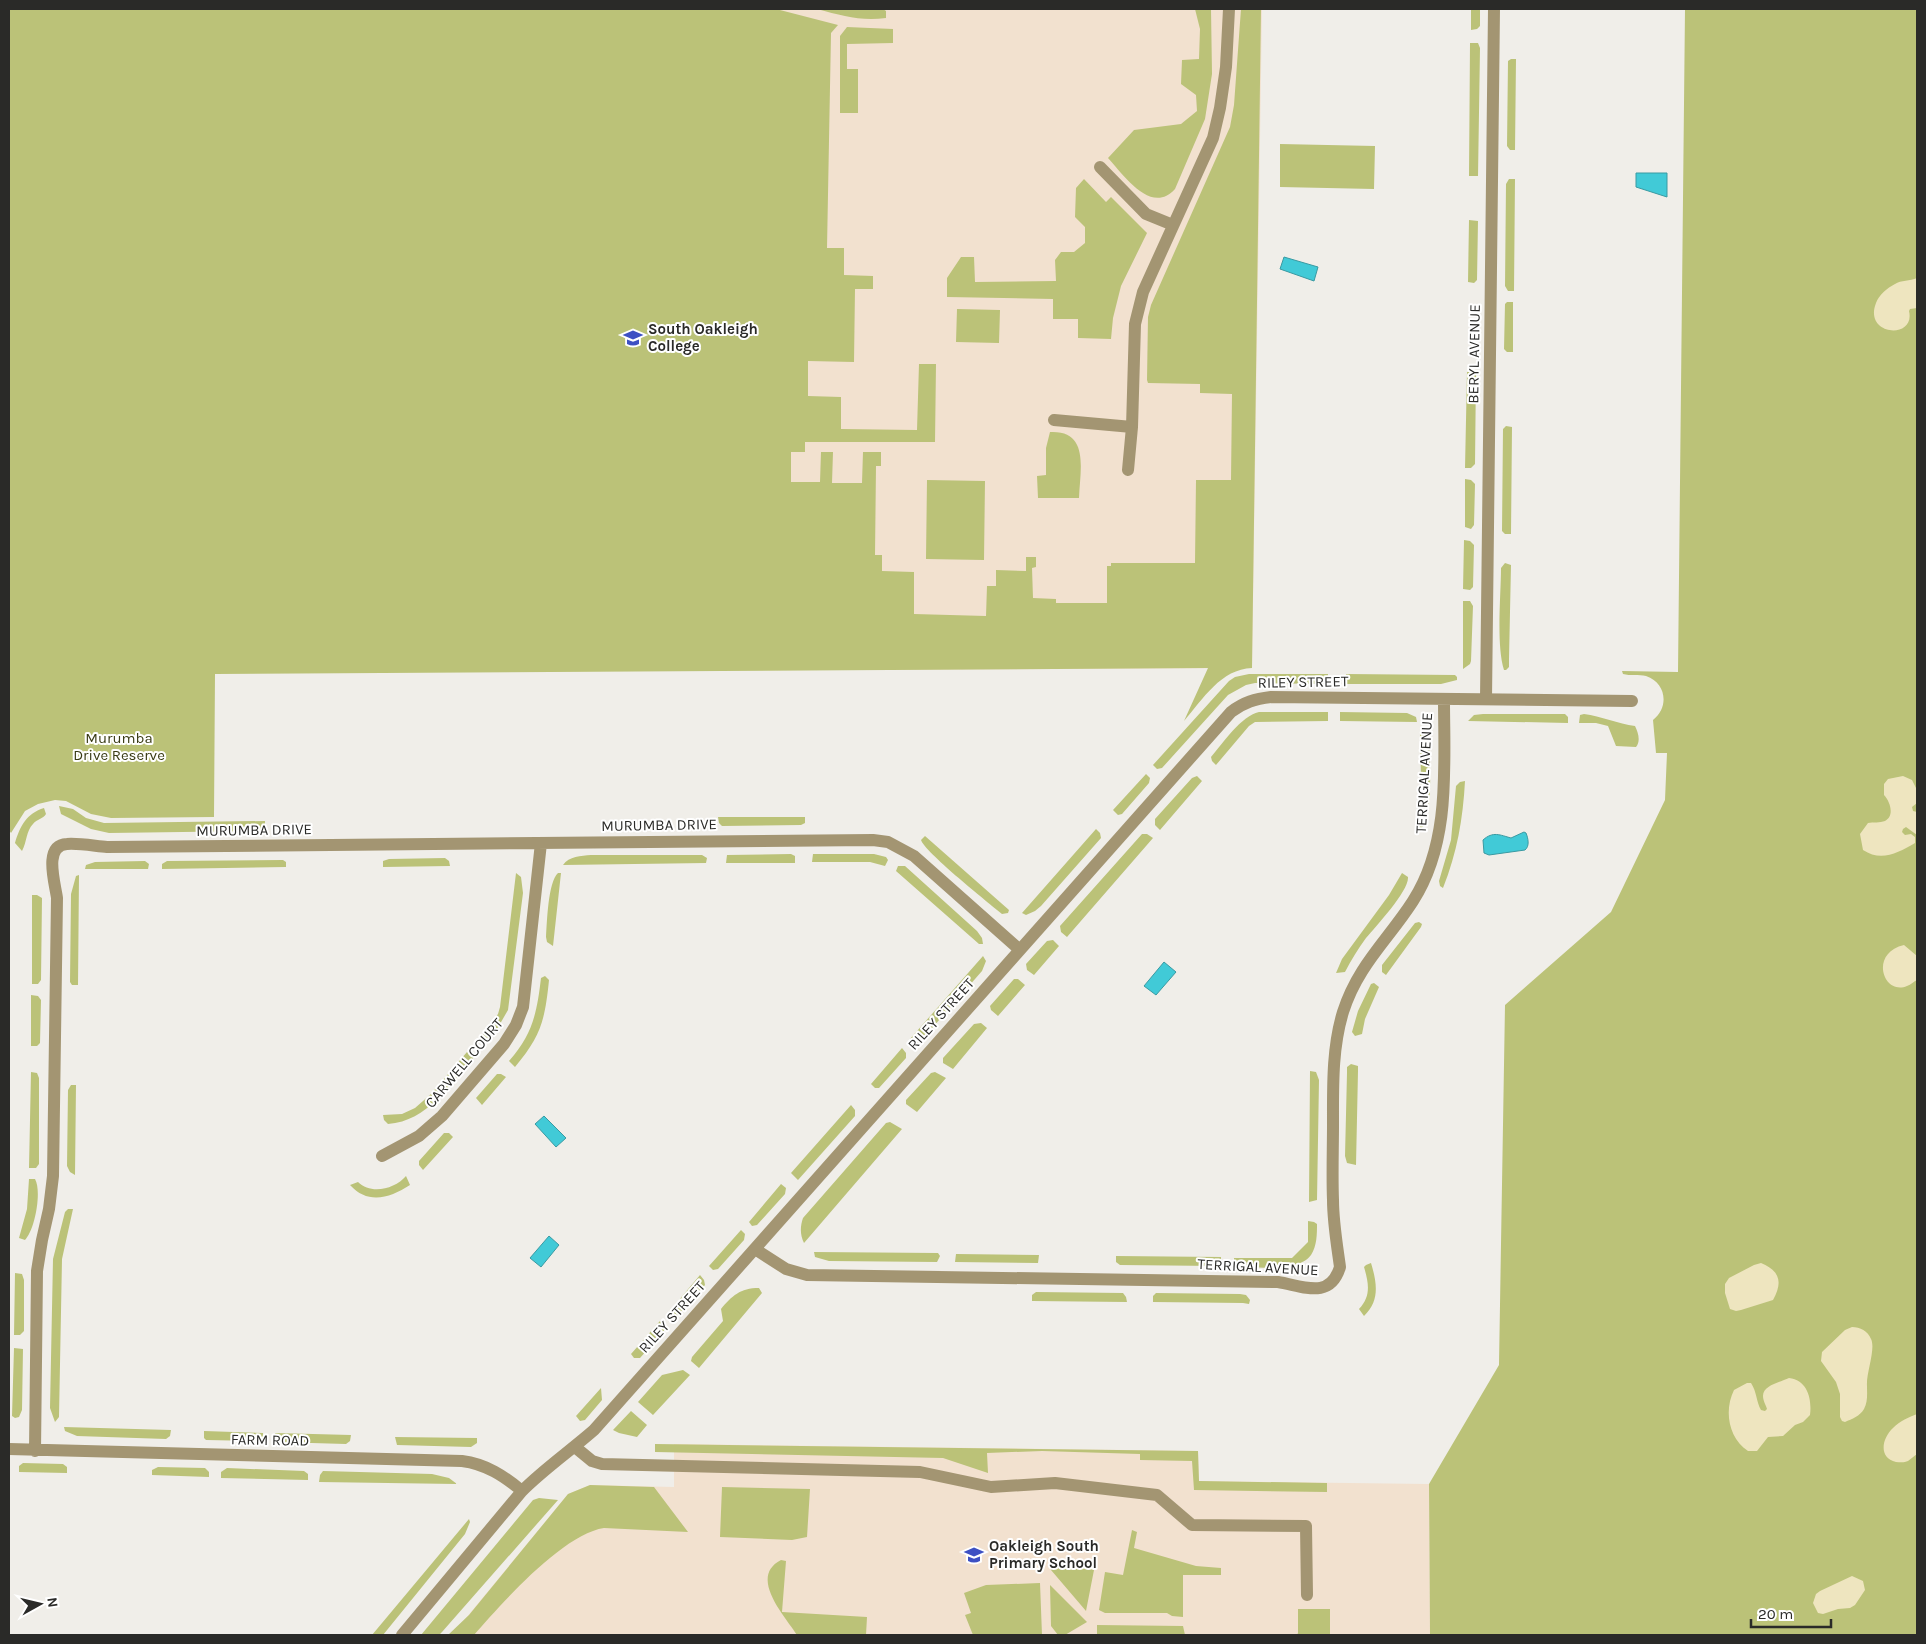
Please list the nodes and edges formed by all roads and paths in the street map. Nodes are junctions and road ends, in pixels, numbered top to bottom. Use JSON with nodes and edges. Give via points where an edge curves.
{"nodes":[{"id":1,"x":1229,"y":9,"type":"edge"},
{"id":2,"x":1494,"y":9,"type":"edge"},
{"id":3,"x":1100,"y":168,"type":"dead end"},
{"id":4,"x":1173,"y":225,"type":"junction"},
{"id":5,"x":1054,"y":420,"type":"dead end"},
{"id":6,"x":1132,"y":427,"type":"junction"},
{"id":7,"x":1128,"y":470,"type":"dead end"},
{"id":8,"x":1444,"y":699,"type":"junction"},
{"id":9,"x":1486,"y":699,"type":"junction"},
{"id":10,"x":1632,"y":701,"type":"dead end"},
{"id":11,"x":542,"y":843,"type":"junction"},
{"id":12,"x":1020,"y":950,"type":"junction"},
{"id":13,"x":382,"y":1156,"type":"dead end"},
{"id":14,"x":755,"y":1249,"type":"junction"},
{"id":15,"x":575,"y":1447,"type":"junction"},
{"id":16,"x":9,"y":1450,"type":"edge"},
{"id":17,"x":35,"y":1450,"type":"junction"},
{"id":18,"x":522,"y":1492,"type":"junction"},
{"id":19,"x":1307,"y":1595,"type":"dead end"},
{"id":20,"x":402,"y":1635,"type":"edge"}],
"edges":[{"from":1,"to":4,"type":"street","via":[[1226,67],[1213,138]]},
{"from":2,"to":9,"type":"street","name":"BERYL AVENUE"},
{"from":3,"to":4,"type":"street","via":[[1146,214]]},
{"from":4,"to":6,"type":"street","via":[[1143,292],[1135,324]]},
{"from":5,"to":6,"type":"street"},
{"from":6,"to":7,"type":"street"},
{"from":8,"to":9,"type":"street","name":"RILEY STREET"},
{"from":8,"to":12,"type":"street","name":"RILEY STREET","via":[[1271,697],[1243,703],[1231,712]]},
{"from":8,"to":14,"type":"street","name":"TERRIGAL AVENUE","via":[[1441,822],[1434,854],[1413,900],[1356,982],[1343,1012],[1337,1041],[1333,1072],[1333,1201],[1340,1267],[1331,1284],[1314,1288],[1278,1282],[807,1275],[780,1266]]},
{"from":9,"to":10,"type":"street","name":"RILEY STREET"},
{"from":11,"to":12,"type":"street","name":"MURUMBA DRIVE","via":[[854,839],[888,842],[914,856]]},
{"from":11,"to":13,"type":"street","name":"CARWELL COURT","via":[[523,1007],[516,1025],[504,1044],[442,1116],[419,1136]]},
{"from":11,"to":17,"type":"street","name":"MURUMBA DRIVE","via":[[58,846],[52,859],[57,898],[53,1176],[38,1271]]},
{"from":12,"to":14,"type":"street","name":"RILEY STREET"},
{"from":14,"to":15,"type":"street","name":"RILEY STREET","via":[[594,1430]]},
{"from":15,"to":18,"type":"street","name":"RILEY STREET"},
{"from":15,"to":19,"type":"street","via":[[592,1461],[602,1464],[920,1472],[992,1487],[1056,1483],[1157,1495],[1192,1525],[1306,1526]]},
{"from":16,"to":17,"type":"street","name":"FARM ROAD"},
{"from":17,"to":18,"type":"street","name":"FARM ROAD","via":[[462,1461],[494,1470]]},
{"from":18,"to":20,"type":"street","name":"RILEY STREET"}]}
